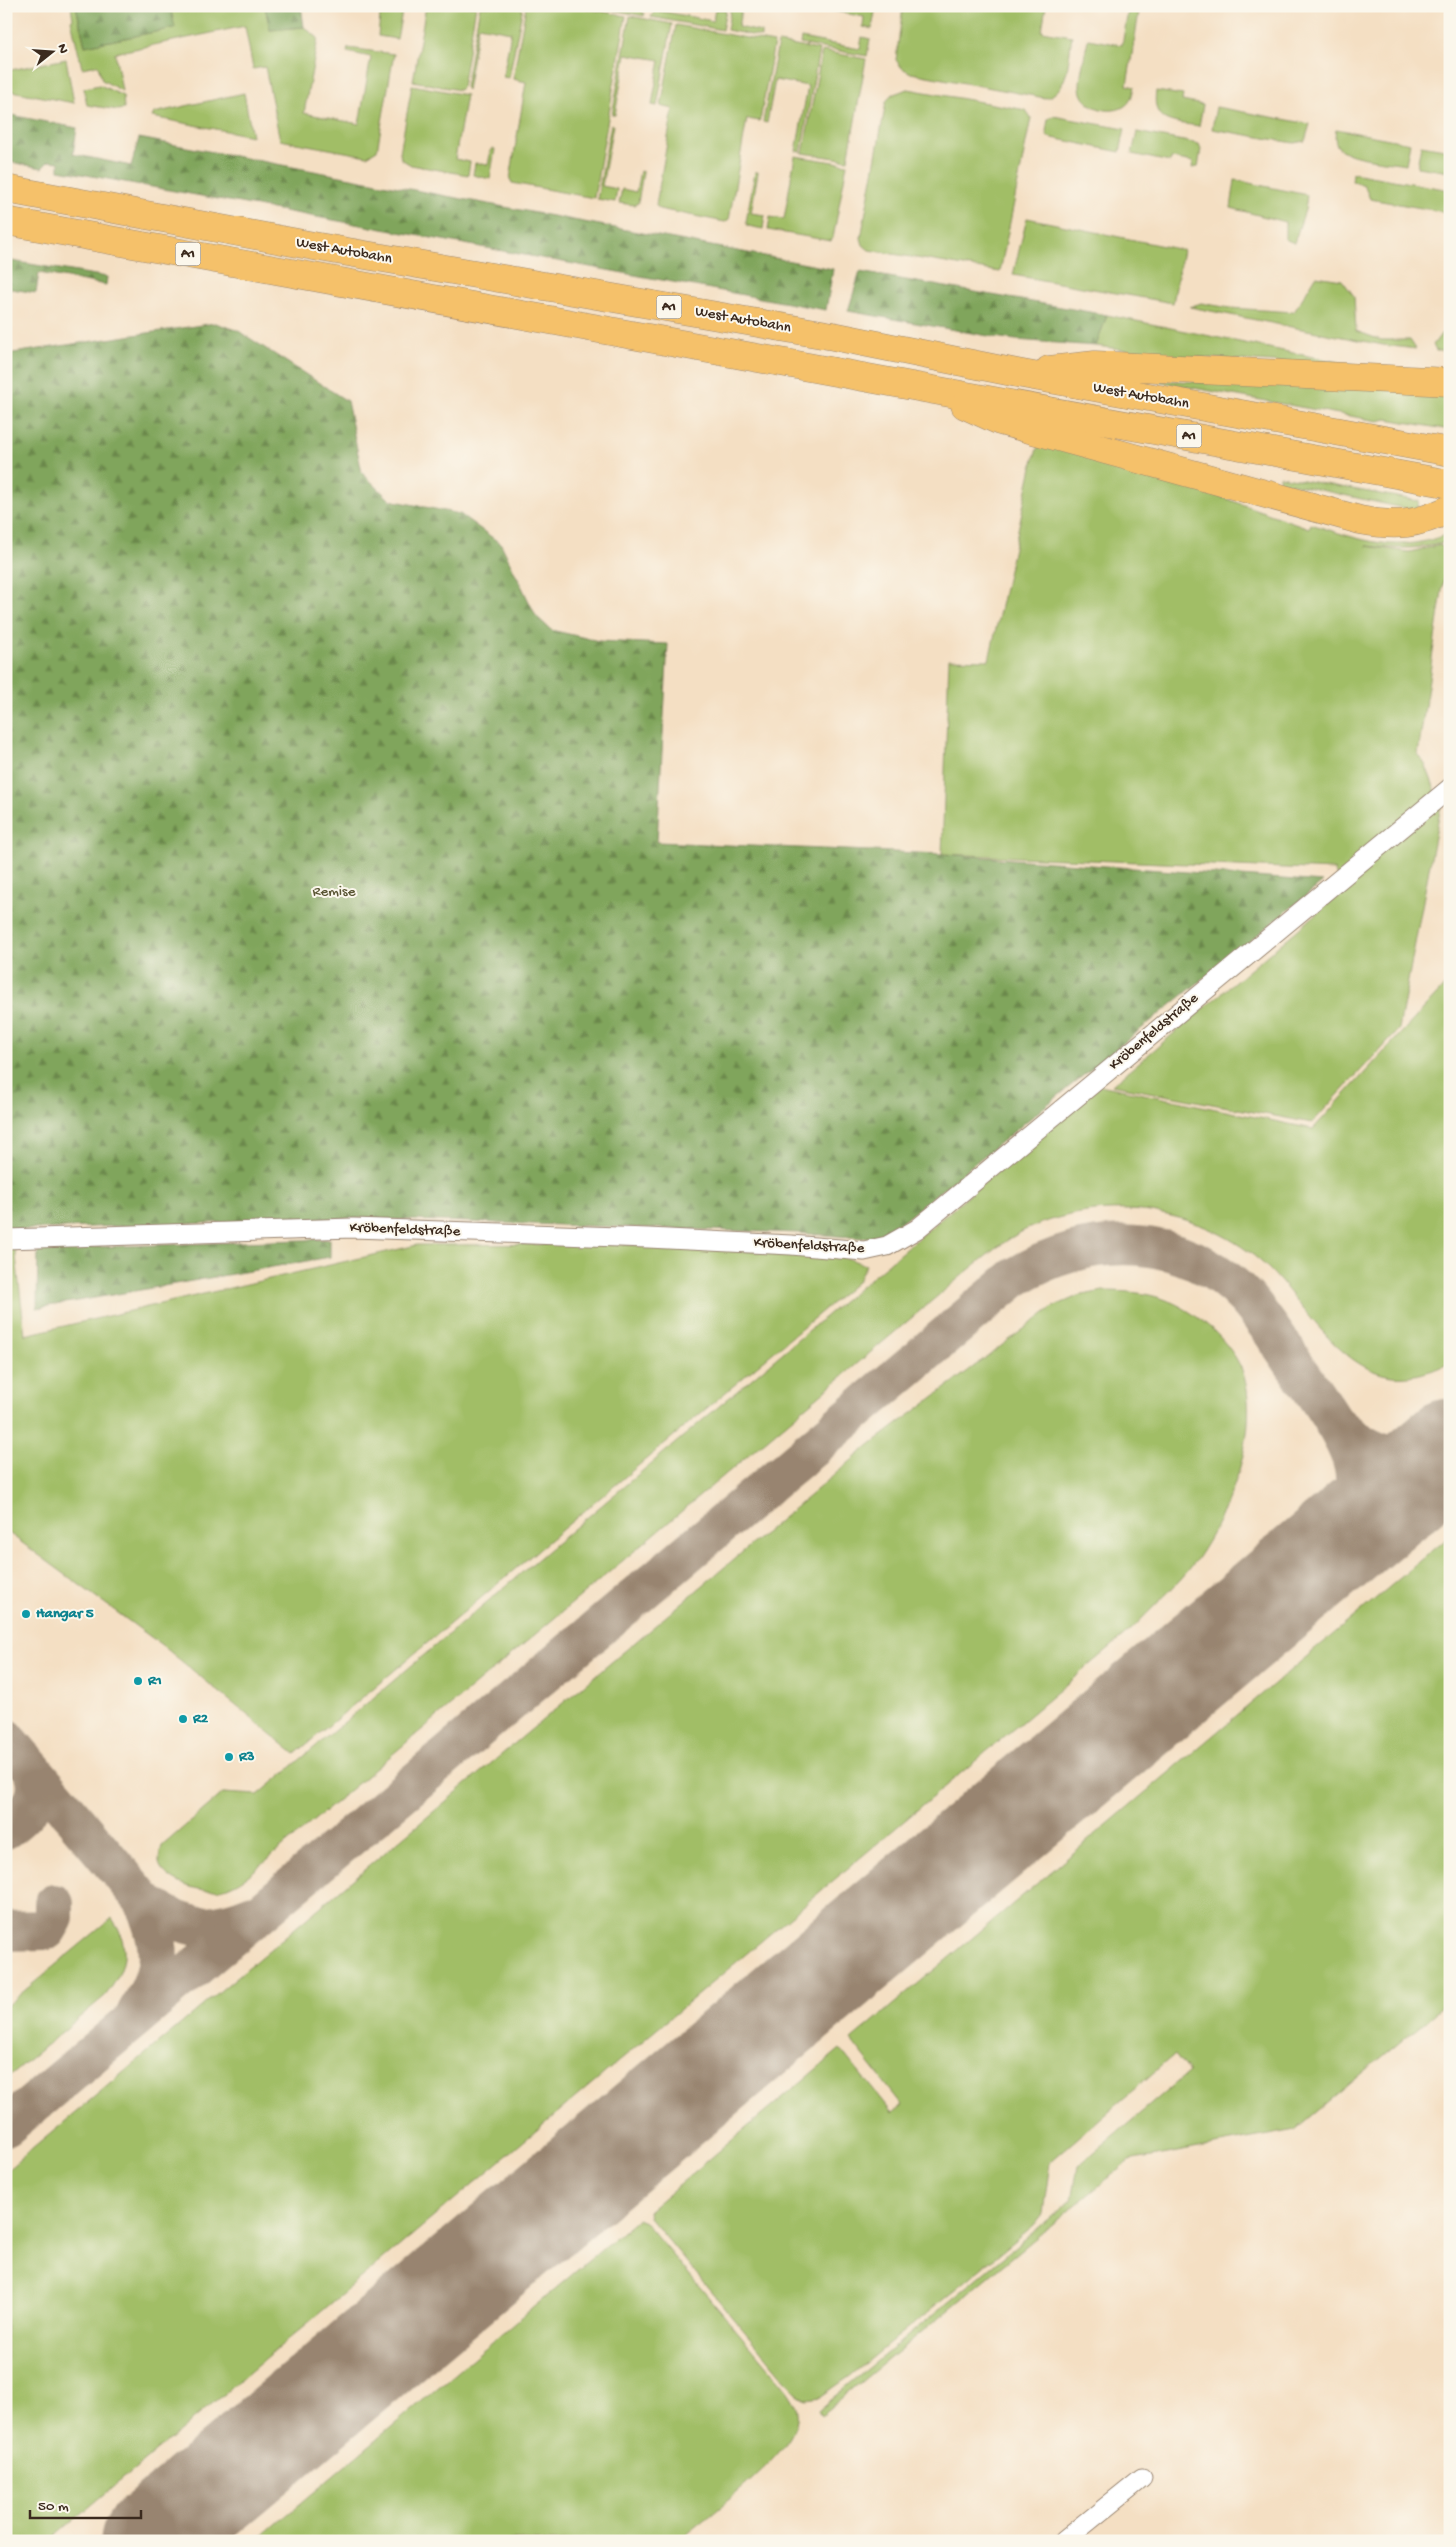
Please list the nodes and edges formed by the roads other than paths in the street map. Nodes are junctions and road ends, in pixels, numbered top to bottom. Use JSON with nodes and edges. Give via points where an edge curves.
{"nodes":[{"id":1,"x":6,"y":189,"type":"edge"},
{"id":2,"x":6,"y":221,"type":"edge"},
{"id":3,"x":1017,"y":373,"type":"junction"},
{"id":4,"x":1450,"y":382,"type":"edge"},
{"id":5,"x":939,"y":392,"type":"junction"},
{"id":6,"x":1450,"y":452,"type":"edge"},
{"id":7,"x":1444,"y":483,"type":"edge"},
{"id":8,"x":1450,"y":509,"type":"edge"},
{"id":9,"x":1450,"y":788,"type":"edge"},
{"id":10,"x":6,"y":1240,"type":"edge"},
{"id":11,"x":1142,"y":2478,"type":"dead end"},
{"id":12,"x":1064,"y":2541,"type":"edge"}],
"edges":[{"from":1,"to":3,"type":"highway","name":"West Autobahn","number":"A1","via":[[833,336]]},
{"from":2,"to":5,"type":"highway","name":"West Autobahn","number":"A1"},
{"from":3,"to":4,"type":"highway","via":[[1095,366]]},
{"from":3,"to":6,"type":"highway","name":"West Autobahn","number":"A1"},
{"from":5,"to":7,"type":"highway","name":"West Autobahn","number":"A1"},
{"from":5,"to":8,"type":"highway","via":[[1000,421],[1360,520],[1408,524]]},
{"from":9,"to":10,"type":"street","name":"Kröbenfeldstraße","via":[[925,1222],[887,1246],[864,1251],[658,1238],[353,1228]]},
{"from":11,"to":12,"type":"street"}]}
